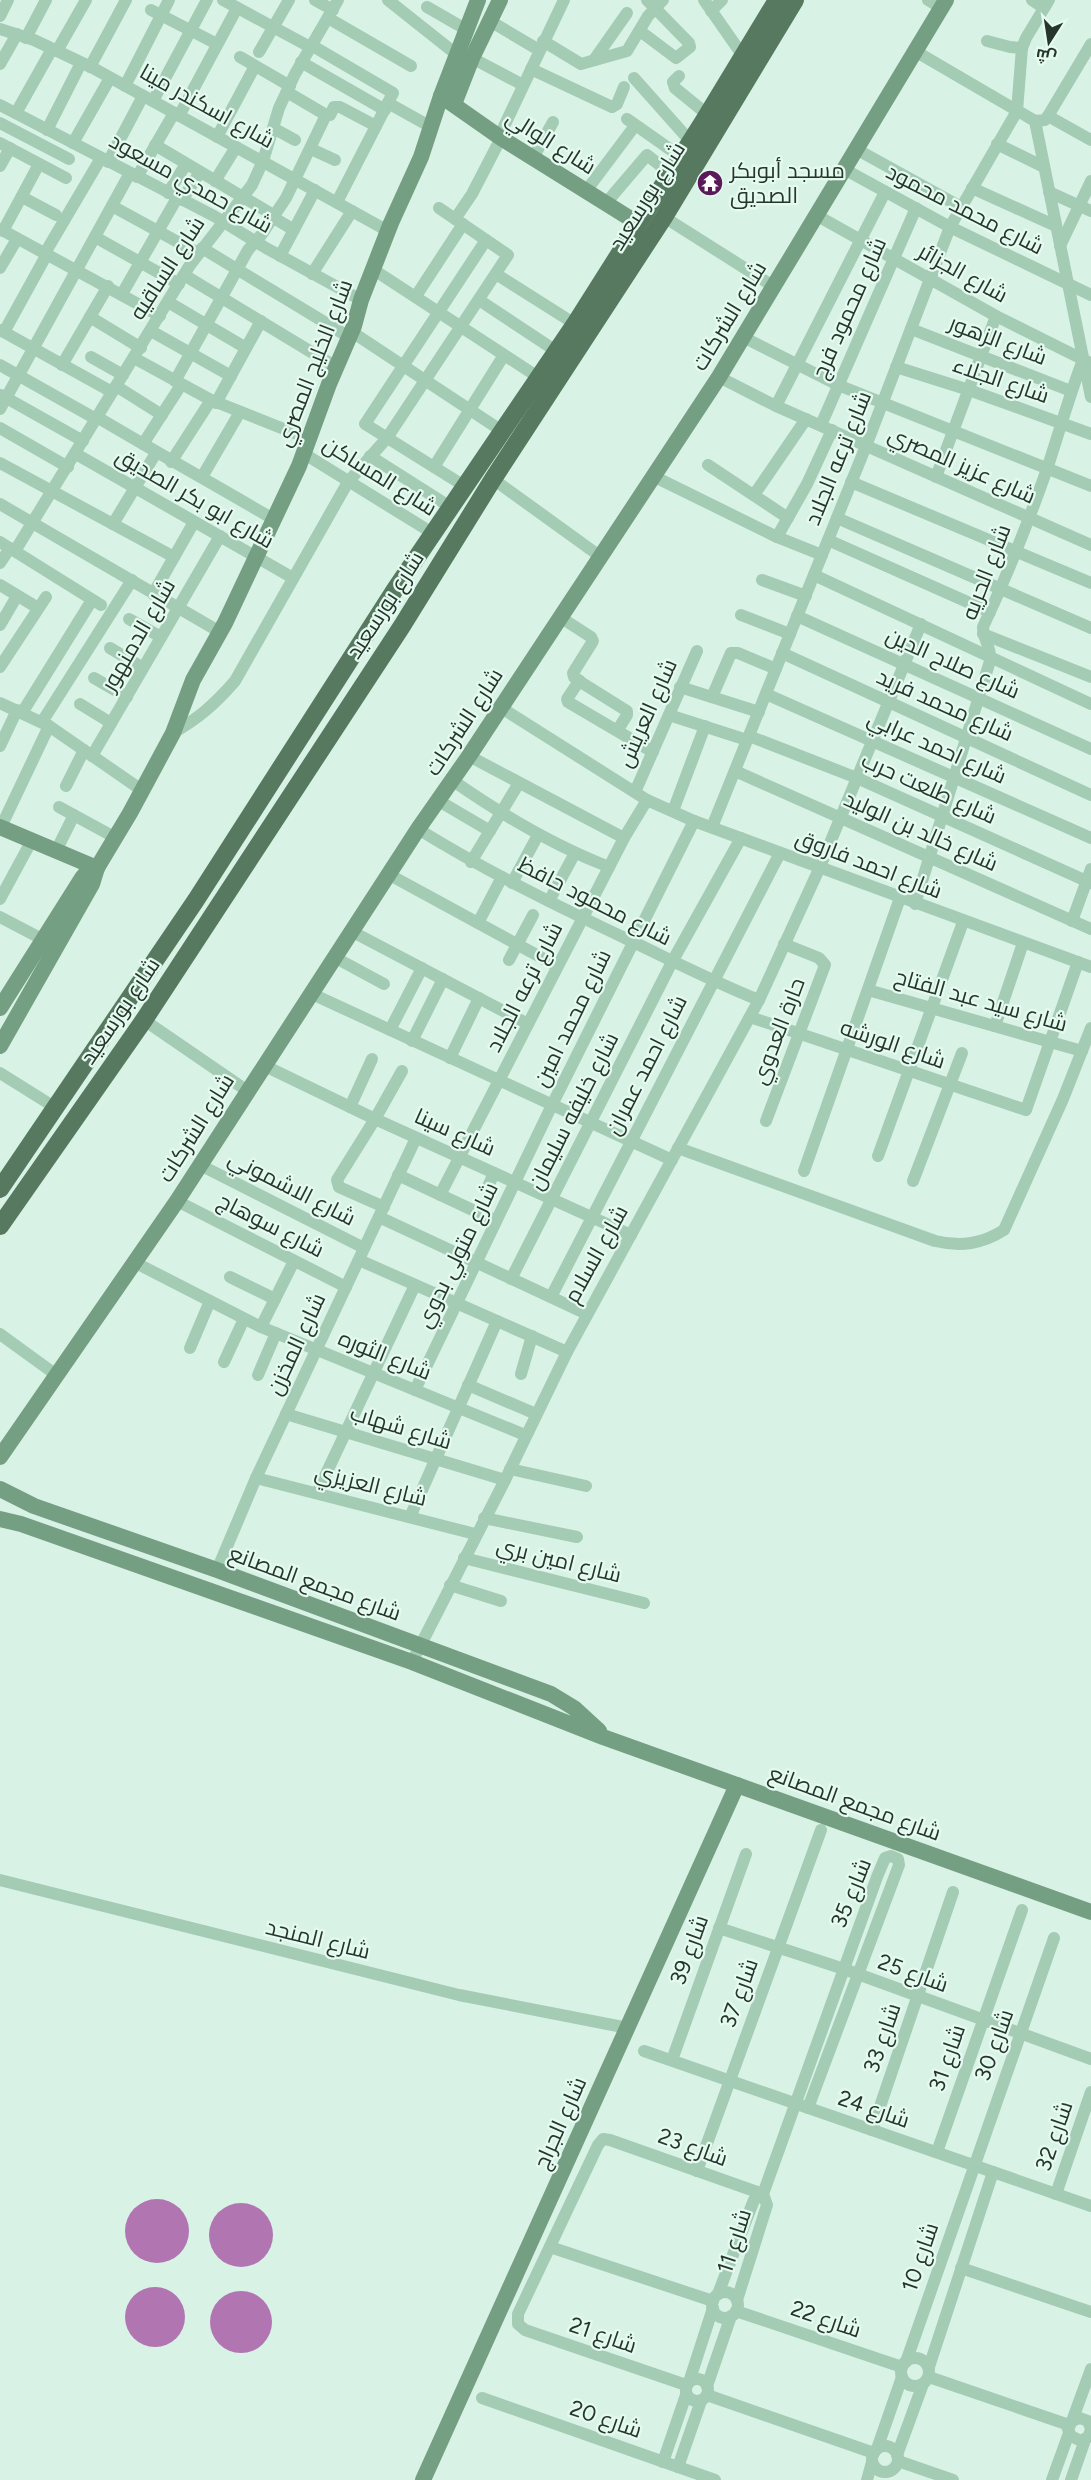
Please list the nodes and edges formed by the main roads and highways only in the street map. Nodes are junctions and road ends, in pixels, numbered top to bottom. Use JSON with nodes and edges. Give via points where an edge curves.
{"nodes":[{"id":1,"x":777,"y":0,"type":"edge"},
{"id":2,"x":795,"y":0,"type":"edge"},
{"id":3,"x":394,"y":591,"type":"junction"},
{"id":4,"x":418,"y":599,"type":"junction"},
{"id":5,"x":378,"y":618,"type":"junction"},
{"id":6,"x":402,"y":626,"type":"junction"},
{"id":7,"x":0,"y":1189,"type":"edge"},
{"id":8,"x":0,"y":1226,"type":"edge"}],
"edges":[{"from":1,"to":3,"type":"main road","name":"شارع بورسعيد","via":[[575,324]]},
{"from":2,"to":4,"type":"main road","name":"شارع بورسعيد","via":[[664,217]]},
{"from":3,"to":4,"type":"main road","via":[[402,598]]},
{"from":3,"to":5,"type":"main road","name":"شارع بورسعيد"},
{"from":4,"to":6,"type":"main road","name":"شارع بورسعيد"},
{"from":5,"to":6,"type":"main road"},
{"from":5,"to":7,"type":"main road","name":"شارع بورسعيد","via":[[196,900]]},
{"from":6,"to":8,"type":"main road","name":"شارع بورسعيد","via":[[144,1020]]}]}
